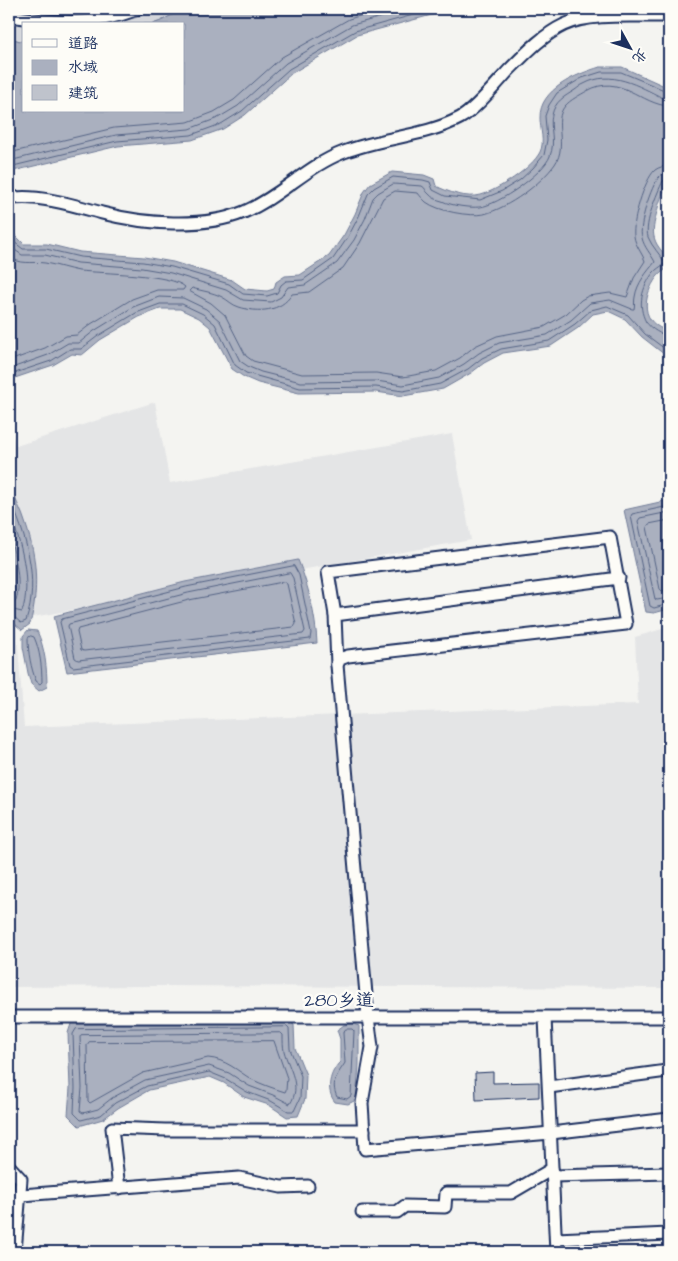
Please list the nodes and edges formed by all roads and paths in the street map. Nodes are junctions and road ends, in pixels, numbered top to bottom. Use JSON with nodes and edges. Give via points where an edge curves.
{"nodes":[{"id":1,"x":138,"y":9,"type":"edge"},
{"id":2,"x":9,"y":16,"type":"edge"},
{"id":3,"x":669,"y":16,"type":"edge"},
{"id":4,"x":9,"y":198,"type":"edge"},
{"id":5,"x":619,"y":578,"type":"junction"},
{"id":6,"x":335,"y":614,"type":"junction"},
{"id":7,"x":337,"y":665,"type":"junction"},
{"id":8,"x":9,"y":1017,"type":"edge"},
{"id":9,"x":368,"y":1017,"type":"junction"},
{"id":10,"x":669,"y":1017,"type":"edge"},
{"id":11,"x":545,"y":1018,"type":"junction"},
{"id":12,"x":667,"y":1071,"type":"dead end"},
{"id":13,"x":549,"y":1087,"type":"junction"},
{"id":14,"x":669,"y":1119,"type":"edge"},
{"id":15,"x":364,"y":1130,"type":"junction"},
{"id":16,"x":551,"y":1133,"type":"junction"},
{"id":17,"x":9,"y":1166,"type":"edge"},
{"id":18,"x":553,"y":1173,"type":"junction"},
{"id":19,"x":669,"y":1173,"type":"edge"},
{"id":20,"x":308,"y":1186,"type":"dead end"},
{"id":21,"x":119,"y":1188,"type":"junction"},
{"id":22,"x":14,"y":1196,"type":"edge"},
{"id":23,"x":362,"y":1212,"type":"dead end"},
{"id":24,"x":669,"y":1234,"type":"edge"},
{"id":25,"x":556,"y":1239,"type":"junction"},
{"id":26,"x":16,"y":1252,"type":"edge"},
{"id":27,"x":556,"y":1252,"type":"edge"}],
"edges":[{"from":1,"to":2,"type":"street","via":[[88,22],[49,22]]},
{"from":3,"to":4,"type":"street","via":[[588,17],[566,24],[532,48],[462,117],[429,131],[344,152],[243,212],[203,222],[147,220],[104,214],[59,202]]},
{"from":5,"to":6,"type":"street"},
{"from":5,"to":6,"type":"street","via":[[610,537],[328,572]]},
{"from":5,"to":7,"type":"street","via":[[626,624],[348,656],[340,659]]},
{"from":6,"to":7,"type":"street"},
{"from":7,"to":9,"type":"street"},
{"from":8,"to":9,"type":"street","name":"280乡道"},
{"from":9,"to":11,"type":"street","name":"280乡道"},
{"from":9,"to":15,"type":"street","via":[[372,1047],[362,1103]]},
{"from":10,"to":11,"type":"street","name":"280乡道"},
{"from":11,"to":13,"type":"street"},
{"from":12,"to":13,"type":"street"},
{"from":13,"to":16,"type":"street"},
{"from":14,"to":16,"type":"street"},
{"from":15,"to":16,"type":"street","via":[[365,1149]]},
{"from":15,"to":21,"type":"street","via":[[112,1128]]},
{"from":16,"to":18,"type":"street"},
{"from":17,"to":22,"type":"street","via":[[21,1179]]},
{"from":18,"to":19,"type":"street"},
{"from":18,"to":23,"type":"street","via":[[511,1193],[446,1192],[445,1207],[405,1206],[397,1212]]},
{"from":18,"to":25,"type":"street"},
{"from":20,"to":21,"type":"street","via":[[281,1187],[239,1178]]},
{"from":21,"to":22,"type":"street"},
{"from":22,"to":26,"type":"street"},
{"from":24,"to":25,"type":"street"},
{"from":25,"to":27,"type":"street"}]}
